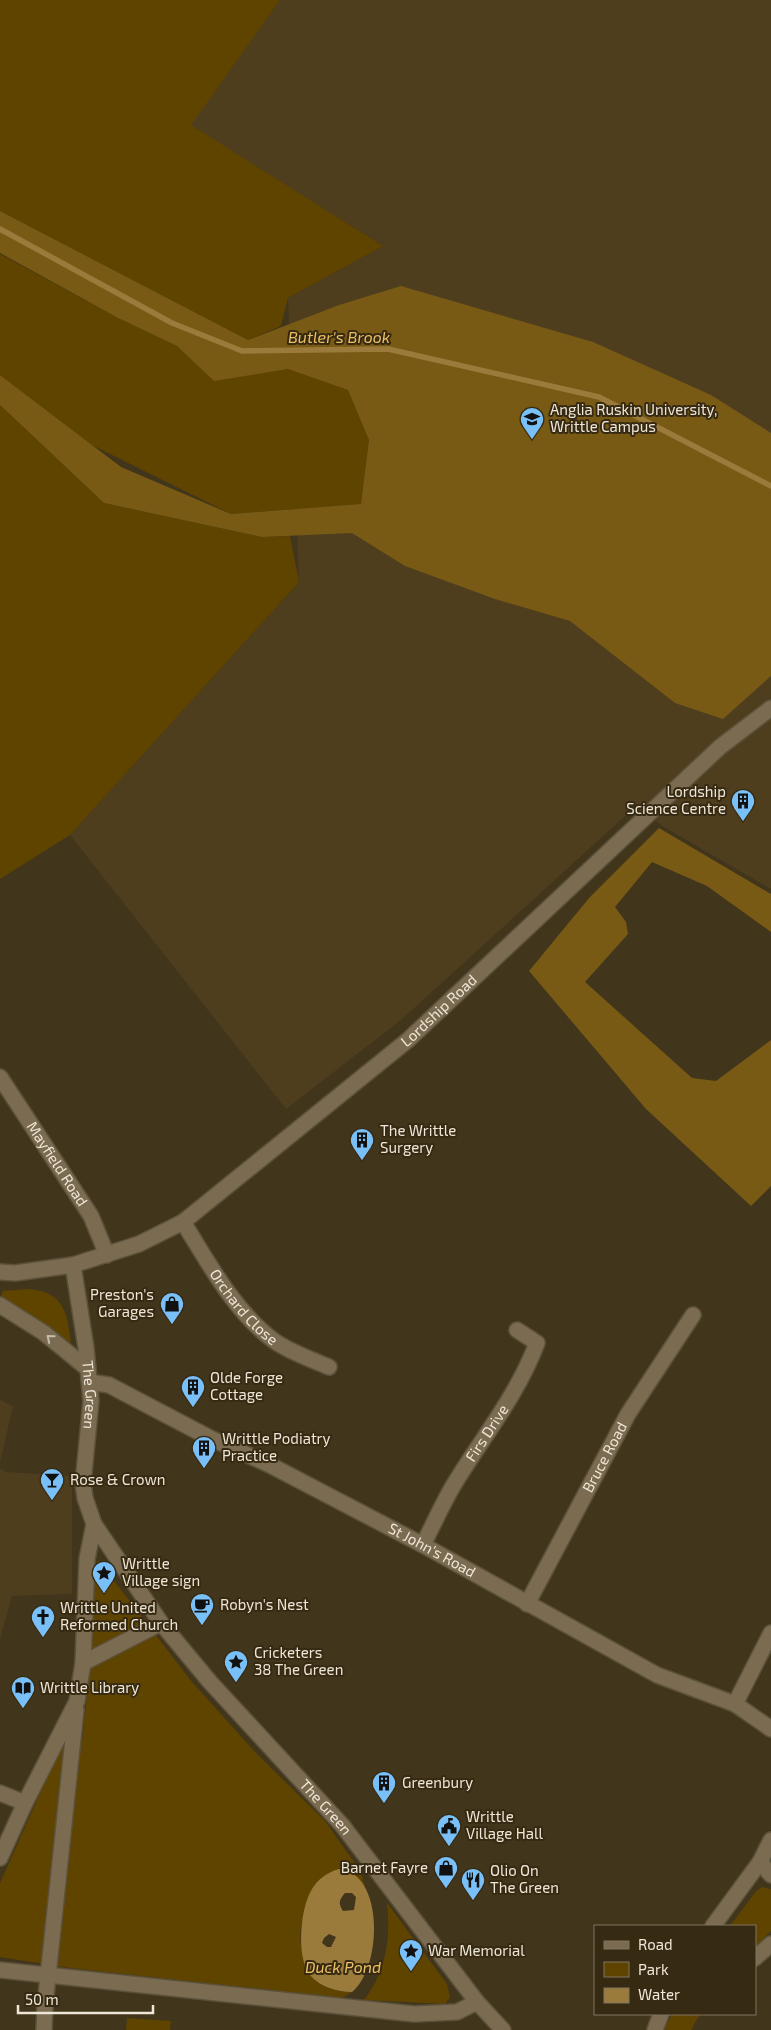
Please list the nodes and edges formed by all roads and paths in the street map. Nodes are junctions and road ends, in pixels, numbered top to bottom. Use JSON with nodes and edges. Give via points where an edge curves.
{"nodes":[{"id":1,"x":771,"y":708,"type":"edge"},
{"id":2,"x":0,"y":1077,"type":"edge"},
{"id":3,"x":183,"y":1222,"type":"junction"},
{"id":4,"x":107,"y":1255,"type":"junction"},
{"id":5,"x":73,"y":1265,"type":"junction"},
{"id":6,"x":0,"y":1272,"type":"edge"},
{"id":7,"x":0,"y":1305,"type":"edge"},
{"id":8,"x":693,"y":1315,"type":"dead end"},
{"id":9,"x":517,"y":1330,"type":"dead end"},
{"id":10,"x":328,"y":1367,"type":"dead end"},
{"id":11,"x":89,"y":1375,"type":"junction"},
{"id":12,"x":94,"y":1524,"type":"junction"},
{"id":13,"x":423,"y":1544,"type":"junction"},
{"id":14,"x":527,"y":1604,"type":"junction"},
{"id":15,"x":161,"y":1623,"type":"junction"},
{"id":16,"x":771,"y":1633,"type":"edge"},
{"id":17,"x":83,"y":1663,"type":"junction"},
{"id":18,"x":77,"y":1701,"type":"junction"},
{"id":19,"x":735,"y":1704,"type":"junction"},
{"id":20,"x":771,"y":1729,"type":"edge"},
{"id":21,"x":0,"y":1793,"type":"edge"},
{"id":22,"x":25,"y":1803,"type":"junction"},
{"id":23,"x":771,"y":1840,"type":"edge"},
{"id":24,"x":0,"y":1858,"type":"edge"},
{"id":25,"x":760,"y":1862,"type":"junction"},
{"id":26,"x":771,"y":1875,"type":"edge"},
{"id":27,"x":714,"y":1925,"type":"edge"},
{"id":28,"x":771,"y":1944,"type":"edge"},
{"id":29,"x":756,"y":1957,"type":"edge"},
{"id":30,"x":0,"y":1970,"type":"edge"},
{"id":31,"x":49,"y":1975,"type":"junction"},
{"id":32,"x":477,"y":2002,"type":"junction"},
{"id":33,"x":661,"y":2015,"type":"edge"},
{"id":34,"x":44,"y":2030,"type":"edge"},
{"id":35,"x":503,"y":2030,"type":"edge"},
{"id":36,"x":655,"y":2030,"type":"edge"}],
"edges":[{"from":1,"to":3,"type":"street","name":"Lordship Road","via":[[714,753],[408,1040]]},
{"from":2,"to":4,"type":"street","name":"Mayfield Road","via":[[91,1216]]},
{"from":3,"to":4,"type":"street","name":"Lordship Road","via":[[139,1244]]},
{"from":3,"to":10,"type":"street","name":"Orchard Close","via":[[247,1316],[274,1341]]},
{"from":4,"to":5,"type":"street","name":"Lordship Road"},
{"from":5,"to":6,"type":"street","name":"Lordship Road"},
{"from":5,"to":11,"type":"street","name":"The Green"},
{"from":11,"to":7,"type":"street","one_way":true,"via":[[44,1333]]},
{"from":8,"to":14,"type":"street","name":"Bruce Road","via":[[628,1414]]},
{"from":9,"to":13,"type":"street","name":"Firs Drive","via":[[537,1343],[528,1367],[453,1486]]},
{"from":11,"to":12,"type":"street","name":"The Green","via":[[91,1401],[83,1483]]},
{"from":11,"to":13,"type":"street","name":"St John's Road"},
{"from":12,"to":15,"type":"street","name":"The Green"},
{"from":12,"to":17,"type":"street","via":[[87,1559]]},
{"from":13,"to":14,"type":"street","name":"St John's Road"},
{"from":14,"to":19,"type":"street","name":"St John's Road","via":[[657,1675]]},
{"from":15,"to":17,"type":"street"},
{"from":15,"to":32,"type":"street","name":"The Green","via":[[215,1688],[342,1825]]},
{"from":16,"to":19,"type":"street"},
{"from":17,"to":18,"type":"street"},
{"from":18,"to":22,"type":"street"},
{"from":18,"to":31,"type":"street"},
{"from":19,"to":20,"type":"street","name":"St John's Road"},
{"from":21,"to":22,"type":"street"},
{"from":22,"to":24,"type":"street"},
{"from":23,"to":25,"type":"street"},
{"from":25,"to":26,"type":"street"},
{"from":25,"to":27,"type":"street"},
{"from":28,"to":29,"type":"street"},
{"from":30,"to":31,"type":"street"},
{"from":31,"to":32,"type":"street","via":[[414,2014],[457,2012]]},
{"from":31,"to":34,"type":"street"},
{"from":32,"to":35,"type":"street","name":"The Green"},
{"from":33,"to":36,"type":"street"}]}
